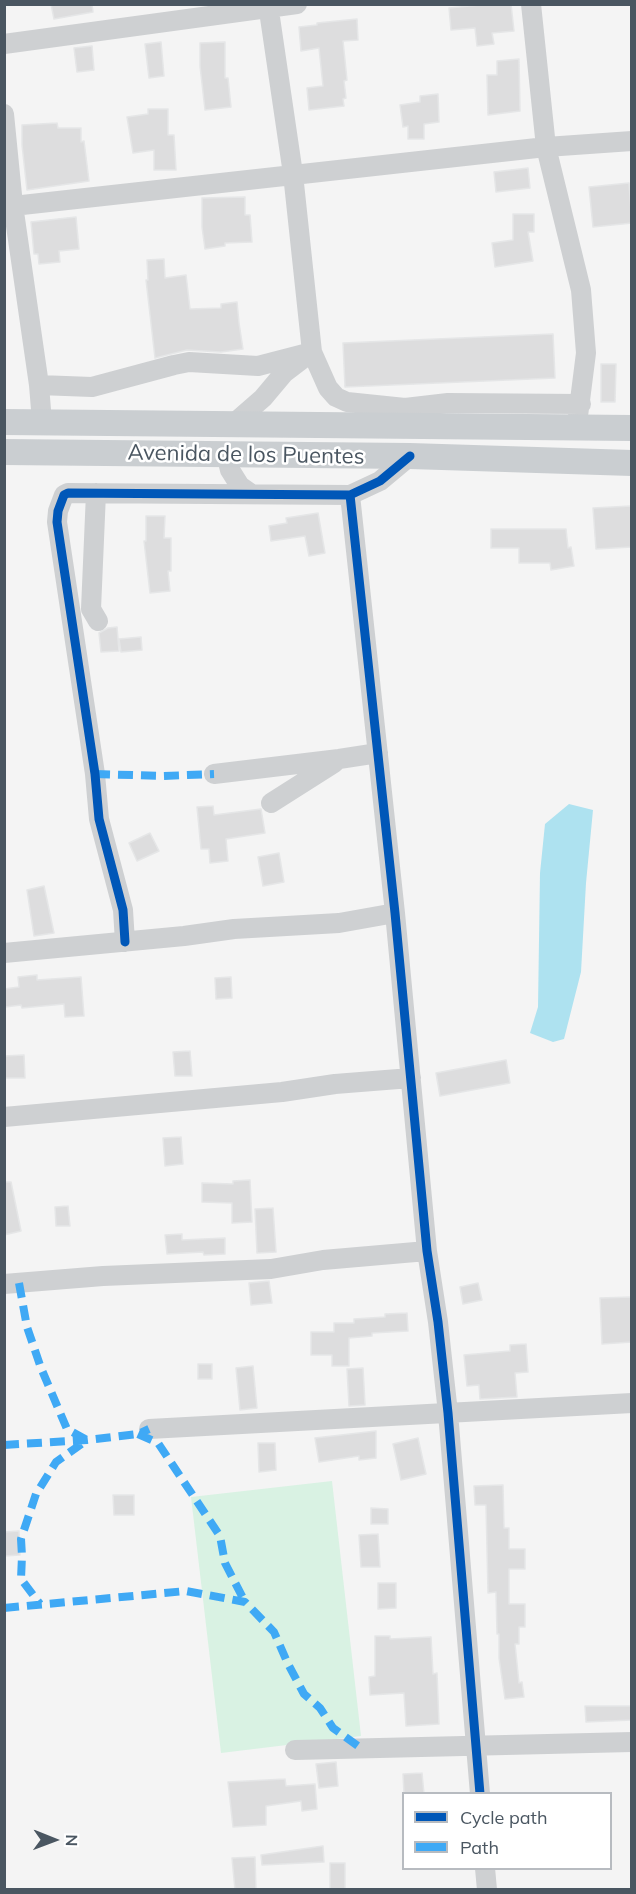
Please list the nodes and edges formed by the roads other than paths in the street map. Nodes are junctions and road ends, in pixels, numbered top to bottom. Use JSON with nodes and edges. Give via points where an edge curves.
{"nodes":[{"id":1,"x":297,"y":4,"type":"edge"},
{"id":2,"x":531,"y":4,"type":"edge"},
{"id":3,"x":268,"y":6,"type":"edge"},
{"id":4,"x":4,"y":44,"type":"edge"},
{"id":5,"x":4,"y":114,"type":"edge"},
{"id":6,"x":632,"y":141,"type":"edge"},
{"id":7,"x":546,"y":147,"type":"junction"},
{"id":8,"x":293,"y":174,"type":"junction"},
{"id":9,"x":9,"y":206,"type":"edge"},
{"id":10,"x":312,"y":352,"type":"junction"},
{"id":11,"x":39,"y":385,"type":"junction"},
{"id":12,"x":578,"y":416,"type":"junction"},
{"id":13,"x":408,"y":417,"type":"junction"},
{"id":14,"x":4,"y":422,"type":"edge"},
{"id":15,"x":42,"y":422,"type":"junction"},
{"id":16,"x":232,"y":425,"type":"junction"},
{"id":17,"x":632,"y":428,"type":"edge"},
{"id":18,"x":4,"y":452,"type":"edge"},
{"id":19,"x":226,"y":454,"type":"junction"},
{"id":20,"x":410,"y":456,"type":"junction"},
{"id":21,"x":632,"y":463,"type":"edge"},
{"id":22,"x":96,"y":493,"type":"junction"},
{"id":23,"x":250,"y":493,"type":"junction"},
{"id":24,"x":350,"y":495,"type":"junction"},
{"id":25,"x":98,"y":621,"type":"dead end"},
{"id":26,"x":378,"y":753,"type":"junction"},
{"id":27,"x":339,"y":759,"type":"junction"},
{"id":28,"x":214,"y":774,"type":"dead end"},
{"id":29,"x":271,"y":803,"type":"dead end"},
{"id":30,"x":395,"y":913,"type":"junction"},
{"id":31,"x":125,"y":942,"type":"junction"},
{"id":32,"x":4,"y":953,"type":"edge"},
{"id":33,"x":411,"y":1078,"type":"junction"},
{"id":34,"x":4,"y":1118,"type":"edge"},
{"id":35,"x":427,"y":1251,"type":"junction"},
{"id":36,"x":4,"y":1284,"type":"edge"},
{"id":37,"x":632,"y":1403,"type":"edge"},
{"id":38,"x":448,"y":1413,"type":"junction"},
{"id":39,"x":149,"y":1429,"type":"dead end"},
{"id":40,"x":632,"y":1742,"type":"edge"},
{"id":41,"x":477,"y":1746,"type":"junction"},
{"id":42,"x":295,"y":1750,"type":"dead end"},
{"id":43,"x":480,"y":1792,"type":"edge"},
{"id":44,"x":485,"y":1870,"type":"edge"},
{"id":45,"x":487,"y":1890,"type":"edge"}],
"edges":[{"from":1,"to":3,"type":"street"},
{"from":2,"to":7,"type":"street"},
{"from":3,"to":4,"type":"street"},
{"from":3,"to":8,"type":"street"},
{"from":5,"to":9,"type":"street"},
{"from":6,"to":7,"type":"street"},
{"from":7,"to":8,"type":"street"},
{"from":7,"to":12,"type":"street","via":[[581,290],[586,353]]},
{"from":8,"to":9,"type":"street"},
{"from":8,"to":10,"type":"street"},
{"from":9,"to":11,"type":"street"},
{"from":10,"to":11,"type":"street","via":[[258,366],[189,362],[92,387]]},
{"from":10,"to":13,"type":"street","via":[[336,397]]},
{"from":10,"to":16,"type":"street"},
{"from":11,"to":15,"type":"street"},
{"from":12,"to":13,"type":"main road","name":"Avenida de los Puentes"},
{"from":12,"to":17,"type":"main road","name":"Avenida de los Puentes"},
{"from":13,"to":16,"type":"main road","name":"Avenida de los Puentes"},
{"from":14,"to":15,"type":"main road","name":"Avenida de los Puentes"},
{"from":15,"to":16,"type":"main road","name":"Avenida de los Puentes"},
{"from":18,"to":19,"type":"main road","name":"Avenida de los Puentes"},
{"from":19,"to":20,"type":"main road","name":"Avenida de los Puentes"},
{"from":19,"to":23,"type":"street","via":[[230,470]]},
{"from":20,"to":21,"type":"main road","name":"Avenida de los Puentes"},
{"from":20,"to":24,"type":"street","via":[[380,481]]},
{"from":22,"to":23,"type":"street"},
{"from":22,"to":25,"type":"street","via":[[91,609]]},
{"from":22,"to":31,"type":"street","via":[[68,492],[60,504],[57,522],[99,819],[120,900]]},
{"from":23,"to":24,"type":"street"},
{"from":24,"to":26,"type":"street"},
{"from":26,"to":27,"type":"street"},
{"from":26,"to":30,"type":"street"},
{"from":27,"to":28,"type":"street"},
{"from":27,"to":29,"type":"street"},
{"from":30,"to":31,"type":"street","via":[[339,923],[234,929]]},
{"from":30,"to":33,"type":"street"},
{"from":31,"to":32,"type":"street"},
{"from":33,"to":34,"type":"street"},
{"from":33,"to":35,"type":"street"},
{"from":35,"to":36,"type":"street","via":[[271,1269]]},
{"from":35,"to":38,"type":"street"},
{"from":37,"to":38,"type":"street"},
{"from":38,"to":39,"type":"street"},
{"from":38,"to":41,"type":"street"},
{"from":40,"to":41,"type":"street"},
{"from":41,"to":42,"type":"street"},
{"from":41,"to":43,"type":"street"},
{"from":44,"to":45,"type":"street"}]}
